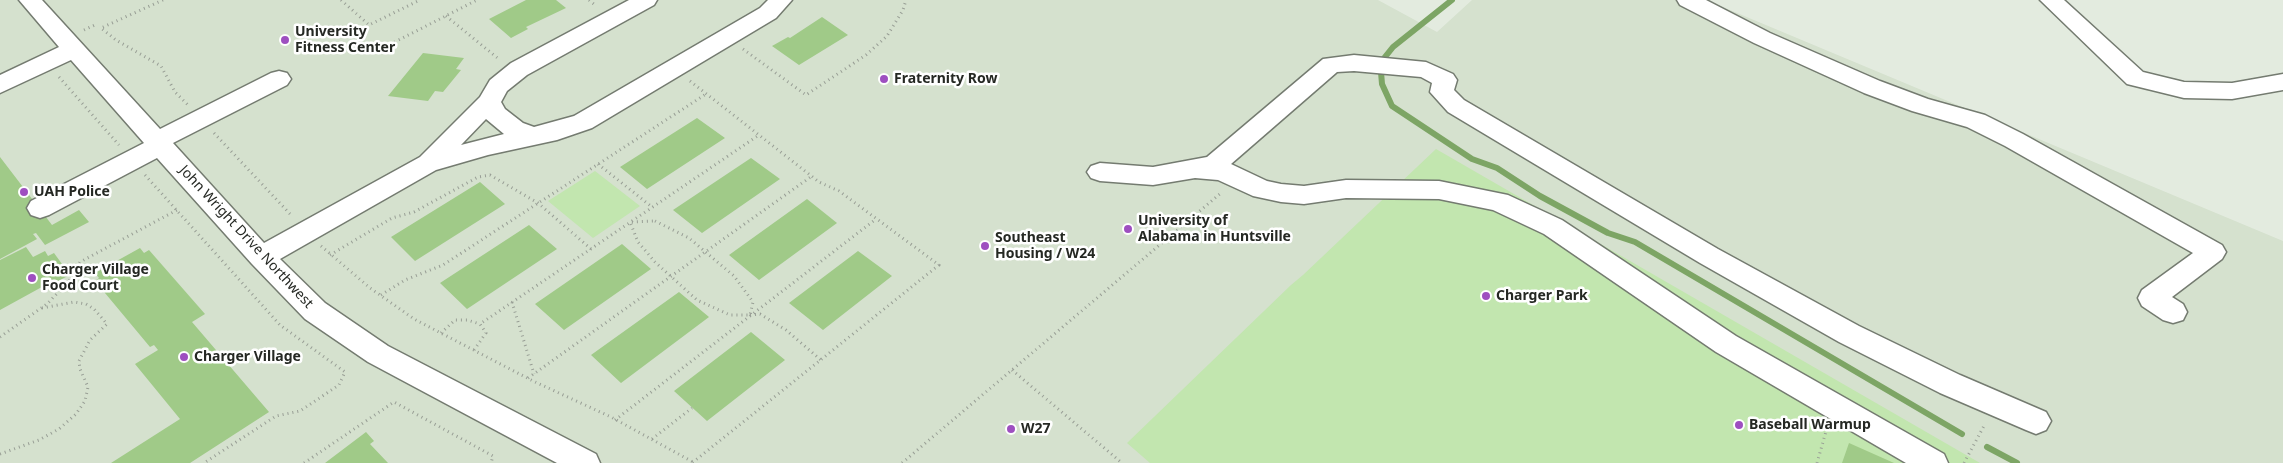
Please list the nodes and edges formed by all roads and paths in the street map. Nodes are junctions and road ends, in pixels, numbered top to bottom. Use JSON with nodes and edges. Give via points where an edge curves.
{"nodes":[{"id":1,"x":30,"y":0,"type":"edge"},
{"id":2,"x":163,"y":0,"type":"edge"},
{"id":3,"x":341,"y":0,"type":"edge"},
{"id":4,"x":420,"y":0,"type":"edge"},
{"id":5,"x":477,"y":0,"type":"edge"},
{"id":6,"x":589,"y":0,"type":"edge"},
{"id":7,"x":646,"y":0,"type":"edge"},
{"id":8,"x":781,"y":0,"type":"edge"},
{"id":9,"x":906,"y":0,"type":"edge"},
{"id":10,"x":1688,"y":0,"type":"edge"},
{"id":11,"x":2051,"y":0,"type":"edge"},
{"id":12,"x":602,"y":10,"type":"dead end"},
{"id":13,"x":446,"y":16,"type":"junction"},
{"id":14,"x":738,"y":45,"type":"dead end"},
{"id":15,"x":381,"y":49,"type":"dead end"},
{"id":16,"x":75,"y":50,"type":"junction"},
{"id":17,"x":47,"y":63,"type":"junction"},
{"id":18,"x":505,"y":63,"type":"dead end"},
{"id":19,"x":684,"y":76,"type":"dead end"},
{"id":20,"x":279,"y":79,"type":"dead end"},
{"id":21,"x":2283,"y":82,"type":"edge"},
{"id":22,"x":0,"y":85,"type":"edge"},
{"id":23,"x":706,"y":94,"type":"junction"},
{"id":24,"x":489,"y":102,"type":"junction"},
{"id":25,"x":200,"y":119,"type":"junction"},
{"id":26,"x":759,"y":135,"type":"junction"},
{"id":27,"x":533,"y":136,"type":"junction"},
{"id":28,"x":159,"y":143,"type":"junction"},
{"id":29,"x":427,"y":164,"type":"junction"},
{"id":30,"x":598,"y":164,"type":"junction"},
{"id":31,"x":1195,"y":169,"type":"junction"},
{"id":32,"x":140,"y":170,"type":"junction"},
{"id":33,"x":1100,"y":172,"type":"dead end"},
{"id":34,"x":812,"y":176,"type":"junction"},
{"id":35,"x":1239,"y":178,"type":"junction"},
{"id":36,"x":538,"y":203,"type":"junction"},
{"id":37,"x":652,"y":207,"type":"junction"},
{"id":38,"x":40,"y":208,"type":"dead end"},
{"id":39,"x":177,"y":210,"type":"junction"},
{"id":40,"x":876,"y":218,"type":"junction"},
{"id":41,"x":630,"y":222,"type":"junction"},
{"id":42,"x":306,"y":232,"type":"junction"},
{"id":43,"x":591,"y":249,"type":"junction"},
{"id":44,"x":706,"y":252,"type":"junction"},
{"id":45,"x":330,"y":254,"type":"junction"},
{"id":46,"x":261,"y":257,"type":"junction"},
{"id":47,"x":670,"y":278,"type":"junction"},
{"id":48,"x":380,"y":295,"type":"junction"},
{"id":49,"x":512,"y":302,"type":"junction"},
{"id":50,"x":42,"y":308,"type":"junction"},
{"id":51,"x":2173,"y":312,"type":"dead end"},
{"id":52,"x":750,"y":315,"type":"junction"},
{"id":53,"x":480,"y":324,"type":"junction"},
{"id":54,"x":440,"y":333,"type":"junction"},
{"id":55,"x":0,"y":337,"type":"edge"},
{"id":56,"x":474,"y":350,"type":"junction"},
{"id":57,"x":821,"y":360,"type":"junction"},
{"id":58,"x":1012,"y":370,"type":"junction"},
{"id":59,"x":534,"y":374,"type":"junction"},
{"id":60,"x":528,"y":378,"type":"junction"},
{"id":61,"x":1995,"y":404,"type":"junction"},
{"id":62,"x":692,"y":408,"type":"dead end"},
{"id":63,"x":1833,"y":408,"type":"junction"},
{"id":64,"x":615,"y":420,"type":"junction"},
{"id":65,"x":2036,"y":421,"type":"dead end"},
{"id":66,"x":652,"y":439,"type":"junction"},
{"id":67,"x":0,"y":454,"type":"edge"},
{"id":68,"x":204,"y":463,"type":"edge"},
{"id":69,"x":304,"y":463,"type":"edge"},
{"id":70,"x":492,"y":463,"type":"edge"},
{"id":71,"x":585,"y":463,"type":"edge"},
{"id":72,"x":693,"y":463,"type":"edge"},
{"id":73,"x":902,"y":463,"type":"edge"},
{"id":74,"x":1122,"y":463,"type":"edge"},
{"id":75,"x":1817,"y":463,"type":"edge"},
{"id":76,"x":1933,"y":463,"type":"edge"},
{"id":77,"x":1964,"y":463,"type":"edge"}],
"edges":[{"from":1,"to":16,"type":"street","name":"John Wright Drive Northwest"},
{"from":2,"to":25,"type":"path","via":[[101,28],[161,66],[175,92]]},
{"from":3,"to":4,"type":"path","via":[[369,25]]},
{"from":5,"to":13,"type":"path"},
{"from":6,"to":12,"type":"path"},
{"from":7,"to":24,"type":"street","via":[[519,69],[498,86]]},
{"from":8,"to":27,"type":"street","via":[[768,13],[583,122]]},
{"from":9,"to":14,"type":"path","via":[[886,36],[866,55],[806,95]]},
{"from":10,"to":51,"type":"street","via":[[1762,38],[1872,87],[1976,121],[2213,252],[2152,298]]},
{"from":11,"to":21,"type":"street","via":[[2135,78],[2184,90],[2232,91]]},
{"from":13,"to":15,"type":"path"},
{"from":13,"to":18,"type":"path"},
{"from":16,"to":17,"type":"street"},
{"from":16,"to":28,"type":"street","name":"John Wright Drive Northwest"},
{"from":17,"to":22,"type":"street"},
{"from":17,"to":32,"type":"path"},
{"from":19,"to":23,"type":"path"},
{"from":20,"to":25,"type":"street"},
{"from":23,"to":26,"type":"path"},
{"from":23,"to":30,"type":"path"},
{"from":24,"to":27,"type":"street","via":[[496,115],[514,129]]},
{"from":24,"to":29,"type":"street"},
{"from":25,"to":28,"type":"street"},
{"from":25,"to":42,"type":"path"},
{"from":26,"to":34,"type":"path"},
{"from":26,"to":37,"type":"path"},
{"from":27,"to":29,"type":"street"},
{"from":28,"to":32,"type":"street"},
{"from":28,"to":46,"type":"street","name":"John Wright Drive Northwest"},
{"from":29,"to":42,"type":"street"},
{"from":30,"to":36,"type":"path"},
{"from":30,"to":37,"type":"path"},
{"from":31,"to":33,"type":"street","via":[[1153,176]]},
{"from":31,"to":35,"type":"street","via":[[1222,171]]},
{"from":31,"to":61,"type":"street","via":[[1215,164],[1331,64],[1426,70],[1445,80],[1442,92],[1456,106],[1709,256],[1849,334]]},
{"from":32,"to":38,"type":"street","via":[[87,183]]},
{"from":32,"to":39,"type":"path"},
{"from":34,"to":40,"type":"path"},
{"from":34,"to":44,"type":"path"},
{"from":35,"to":58,"type":"path"},
{"from":35,"to":63,"type":"street","via":[[1262,189],[1281,193],[1304,195],[1346,189],[1439,190],[1499,202],[1553,227],[1726,344]]},
{"from":36,"to":43,"type":"path"},
{"from":36,"to":45,"type":"path","via":[[490,175],[478,177],[414,212],[392,218]]},
{"from":36,"to":48,"type":"path","via":[[443,265],[405,280]]},
{"from":37,"to":41,"type":"path"},
{"from":39,"to":50,"type":"path","via":[[80,262],[69,281]]},
{"from":39,"to":68,"type":"path","via":[[280,325],[345,372],[339,385],[300,411],[276,416]]},
{"from":40,"to":52,"type":"path"},
{"from":40,"to":57,"type":"path","via":[[939,264]]},
{"from":41,"to":43,"type":"path"},
{"from":41,"to":44,"type":"path","via":[[655,221],[689,238]]},
{"from":41,"to":47,"type":"path","via":[[638,242]]},
{"from":42,"to":45,"type":"path"},
{"from":42,"to":46,"type":"street"},
{"from":43,"to":49,"type":"path"},
{"from":44,"to":47,"type":"path"},
{"from":44,"to":52,"type":"path","via":[[734,276],[752,302]]},
{"from":45,"to":48,"type":"path"},
{"from":46,"to":71,"type":"street","name":"John Wright Drive Northwest","via":[[315,311],[344,333],[448,392]]},
{"from":47,"to":52,"type":"path","via":[[698,300],[730,315]]},
{"from":47,"to":59,"type":"path"},
{"from":48,"to":54,"type":"path"},
{"from":49,"to":53,"type":"path"},
{"from":49,"to":59,"type":"path"},
{"from":50,"to":55,"type":"path"},
{"from":50,"to":67,"type":"path","via":[[74,302],[86,304],[107,324],[90,340],[79,361],[88,388],[85,401],[76,414],[59,428],[39,440]]},
{"from":52,"to":57,"type":"path","via":[[760,314],[786,330]]},
{"from":52,"to":64,"type":"path"},
{"from":53,"to":54,"type":"path","via":[[455,320]]},
{"from":53,"to":56,"type":"path","via":[[486,333]]},
{"from":54,"to":56,"type":"path"},
{"from":56,"to":60,"type":"path"},
{"from":57,"to":72,"type":"path"},
{"from":58,"to":73,"type":"path"},
{"from":58,"to":74,"type":"path"},
{"from":59,"to":60,"type":"path"},
{"from":60,"to":64,"type":"path"},
{"from":61,"to":65,"type":"street"},
{"from":61,"to":77,"type":"path"},
{"from":62,"to":66,"type":"path"},
{"from":63,"to":75,"type":"path"},
{"from":63,"to":76,"type":"street"},
{"from":64,"to":66,"type":"path"},
{"from":66,"to":72,"type":"path"},
{"from":69,"to":70,"type":"path","via":[[394,402],[493,456]]}]}
